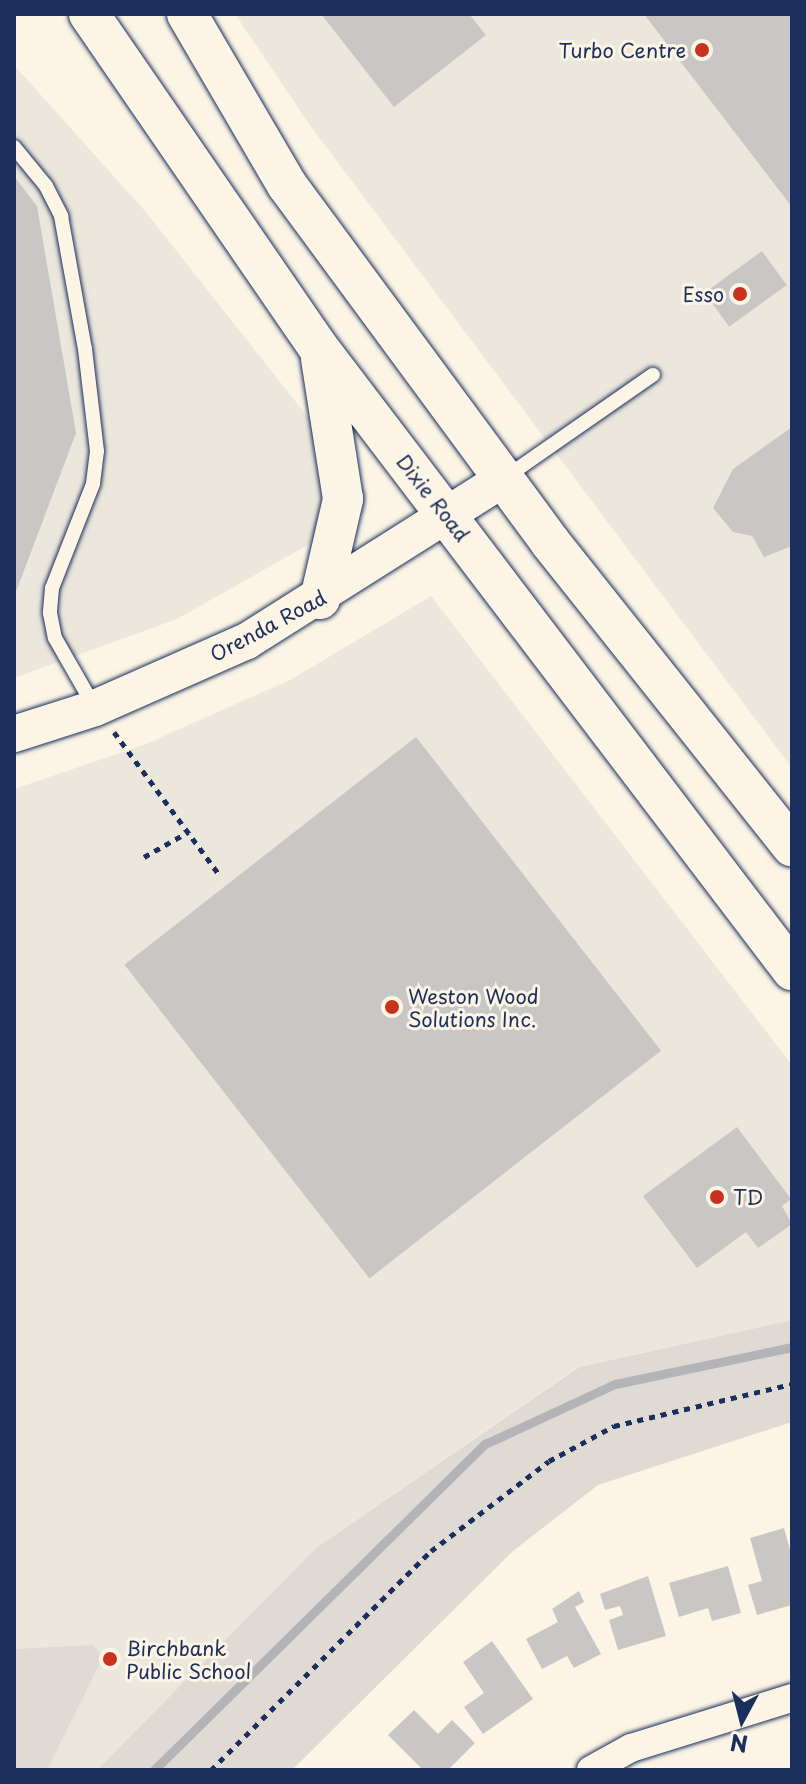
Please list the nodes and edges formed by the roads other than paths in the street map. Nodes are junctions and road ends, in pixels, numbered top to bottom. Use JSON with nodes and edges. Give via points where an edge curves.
{"nodes":[{"id":1,"x":89,"y":14,"type":"edge"},
{"id":2,"x":187,"y":14,"type":"edge"},
{"id":3,"x":14,"y":147,"type":"edge"},
{"id":4,"x":318,"y":347,"type":"junction"},
{"id":5,"x":653,"y":375,"type":"dead end"},
{"id":6,"x":503,"y":479,"type":"junction"},
{"id":7,"x":447,"y":516,"type":"junction"},
{"id":8,"x":320,"y":599,"type":"junction"},
{"id":9,"x":95,"y":708,"type":"junction"},
{"id":10,"x":14,"y":734,"type":"edge"},
{"id":11,"x":792,"y":846,"type":"edge"},
{"id":12,"x":792,"y":970,"type":"edge"},
{"id":13,"x":792,"y":1698,"type":"edge"},
{"id":14,"x":591,"y":1770,"type":"edge"}],
"edges":[{"from":1,"to":4,"type":"main road","name":"Dixie Road"},
{"from":2,"to":6,"type":"main road","via":[[287,185]]},
{"from":3,"to":9,"type":"lane","via":[[46,186],[61,216],[78,311],[97,451],[93,484],[52,588],[50,613],[55,638]]},
{"from":4,"to":7,"type":"main road","name":"Dixie Road"},
{"from":4,"to":8,"type":"main road","via":[[341,458],[343,499]]},
{"from":5,"to":6,"type":"lane"},
{"from":6,"to":7,"type":"street","name":"Orenda Road"},
{"from":6,"to":11,"type":"main road"},
{"from":7,"to":8,"type":"street","name":"Orenda Road"},
{"from":7,"to":12,"type":"main road","name":"Dixie Road"},
{"from":8,"to":9,"type":"street","name":"Orenda Road","via":[[247,641]]},
{"from":9,"to":10,"type":"street","name":"Orenda Road"},
{"from":13,"to":14,"type":"street","via":[[631,1748]]}]}
